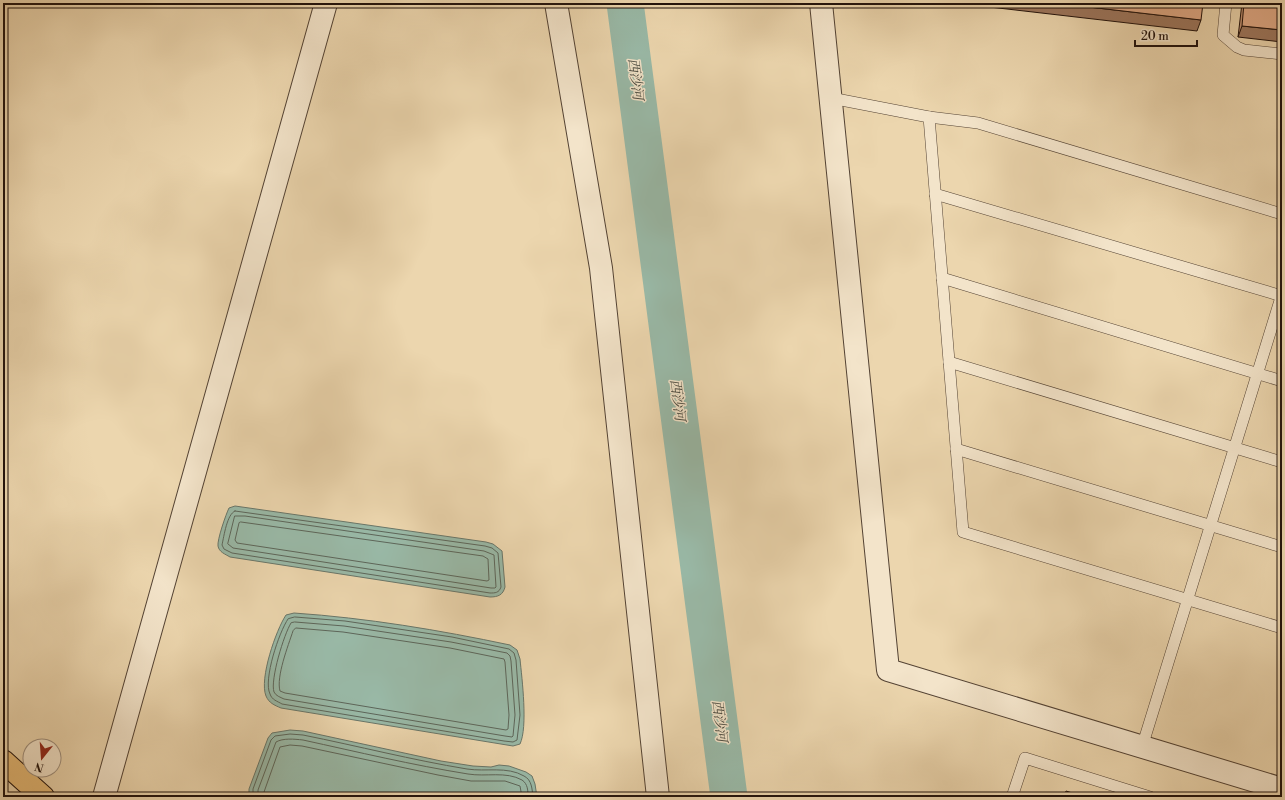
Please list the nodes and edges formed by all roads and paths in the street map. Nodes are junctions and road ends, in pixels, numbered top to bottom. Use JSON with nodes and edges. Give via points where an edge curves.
{"nodes":[{"id":1,"x":326,"y":3,"type":"edge"},
{"id":2,"x":556,"y":3,"type":"edge"},
{"id":3,"x":821,"y":3,"type":"edge"},
{"id":4,"x":1226,"y":3,"type":"edge"},
{"id":5,"x":1282,"y":54,"type":"edge"},
{"id":6,"x":831,"y":98,"type":"junction"},
{"id":7,"x":928,"y":117,"type":"junction"},
{"id":8,"x":935,"y":194,"type":"junction"},
{"id":9,"x":1282,"y":214,"type":"edge"},
{"id":10,"x":942,"y":278,"type":"junction"},
{"id":11,"x":1282,"y":295,"type":"edge"},
{"id":12,"x":949,"y":362,"type":"junction"},
{"id":13,"x":1257,"y":374,"type":"junction"},
{"id":14,"x":1282,"y":381,"type":"edge"},
{"id":15,"x":1234,"y":448,"type":"junction"},
{"id":16,"x":956,"y":449,"type":"junction"},
{"id":17,"x":1282,"y":462,"type":"edge"},
{"id":18,"x":1210,"y":526,"type":"junction"},
{"id":19,"x":1282,"y":547,"type":"edge"},
{"id":20,"x":1188,"y":599,"type":"junction"},
{"id":21,"x":1282,"y":628,"type":"edge"},
{"id":22,"x":1142,"y":747,"type":"junction"},
{"id":23,"x":3,"y":761,"type":"edge"},
{"id":24,"x":1282,"y":789,"type":"edge"},
{"id":25,"x":43,"y":797,"type":"edge"},
{"id":26,"x":104,"y":797,"type":"edge"},
{"id":27,"x":658,"y":797,"type":"edge"},
{"id":28,"x":1012,"y":797,"type":"edge"},
{"id":29,"x":1150,"y":797,"type":"edge"}],
"edges":[{"from":1,"to":26,"type":"street"},
{"from":2,"to":27,"type":"street","via":[[601,268]]},
{"from":3,"to":6,"type":"street"},
{"from":4,"to":5,"type":"lane","via":[[1223,35],[1236,47]]},
{"from":6,"to":7,"type":"lane"},
{"from":6,"to":22,"type":"street","via":[[888,670]]},
{"from":7,"to":8,"type":"lane"},
{"from":7,"to":9,"type":"lane","via":[[978,123]]},
{"from":8,"to":10,"type":"lane"},
{"from":8,"to":11,"type":"lane"},
{"from":10,"to":12,"type":"lane"},
{"from":10,"to":13,"type":"lane"},
{"from":11,"to":13,"type":"lane"},
{"from":12,"to":15,"type":"lane"},
{"from":12,"to":16,"type":"lane"},
{"from":13,"to":14,"type":"lane"},
{"from":13,"to":15,"type":"lane"},
{"from":15,"to":17,"type":"lane"},
{"from":15,"to":18,"type":"lane"},
{"from":16,"to":18,"type":"lane"},
{"from":16,"to":20,"type":"lane","via":[[964,532]]},
{"from":18,"to":19,"type":"lane"},
{"from":18,"to":20,"type":"lane"},
{"from":20,"to":21,"type":"lane"},
{"from":20,"to":22,"type":"lane"},
{"from":22,"to":24,"type":"street"},
{"from":23,"to":25,"type":"highway"},
{"from":28,"to":29,"type":"lane","via":[[1025,758]]}]}
